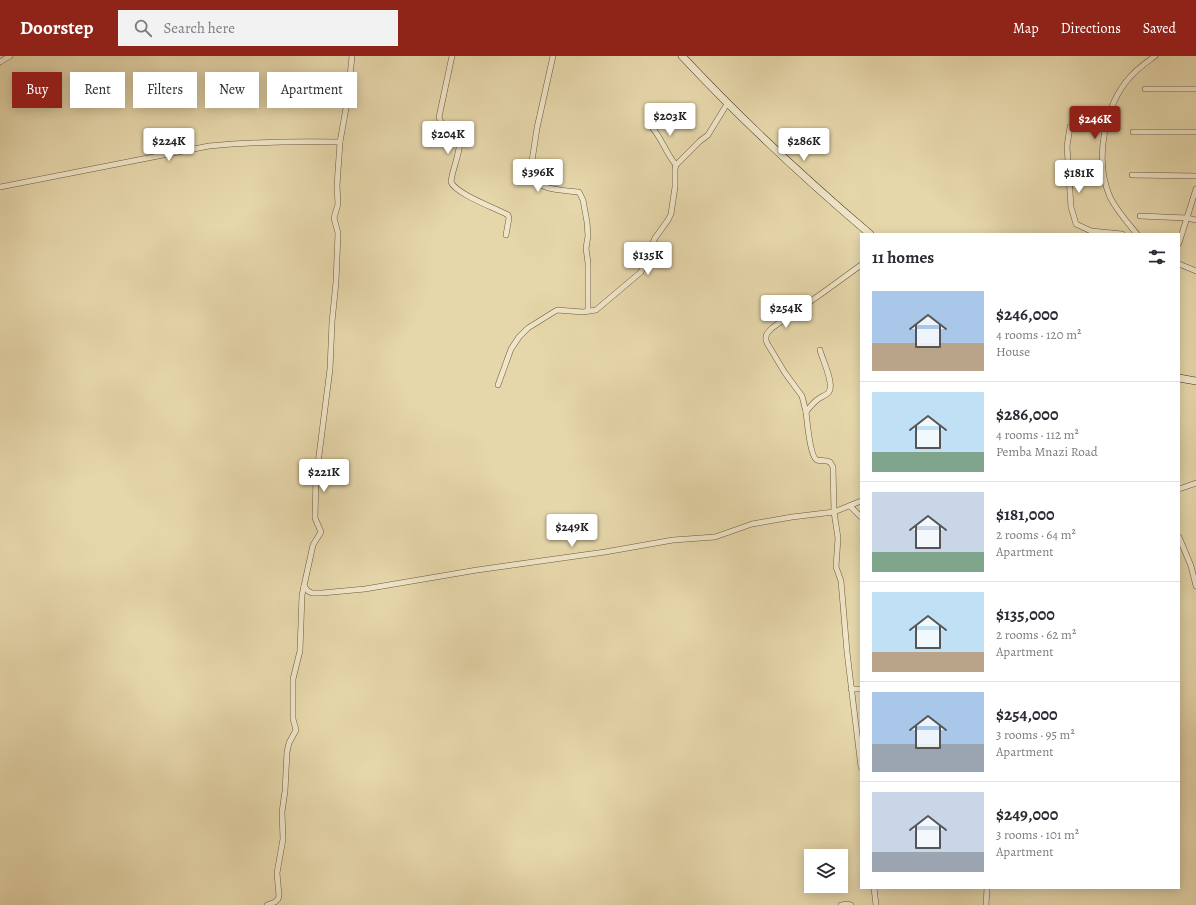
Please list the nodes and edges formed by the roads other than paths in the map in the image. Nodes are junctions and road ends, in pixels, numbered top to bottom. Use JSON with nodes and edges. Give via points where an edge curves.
{"nodes":[{"id":1,"x":10,"y":56,"type":"edge"},
{"id":2,"x":352,"y":56,"type":"edge"},
{"id":3,"x":452,"y":56,"type":"edge"},
{"id":4,"x":553,"y":56,"type":"edge"},
{"id":5,"x":682,"y":56,"type":"edge"},
{"id":6,"x":1155,"y":56,"type":"edge"},
{"id":7,"x":3,"y":59,"type":"edge"},
{"id":8,"x":1145,"y":89,"type":"dead end"},
{"id":9,"x":1196,"y":89,"type":"edge"},
{"id":10,"x":727,"y":104,"type":"junction"},
{"id":11,"x":648,"y":123,"type":"dead end"},
{"id":12,"x":1070,"y":127,"type":"dead end"},
{"id":13,"x":1133,"y":132,"type":"dead end"},
{"id":14,"x":1196,"y":132,"type":"edge"},
{"id":15,"x":340,"y":142,"type":"junction"},
{"id":16,"x":676,"y":165,"type":"junction"},
{"id":17,"x":1132,"y":176,"type":"dead end"},
{"id":18,"x":1196,"y":176,"type":"edge"},
{"id":19,"x":0,"y":187,"type":"edge"},
{"id":20,"x":1196,"y":189,"type":"edge"},
{"id":21,"x":1140,"y":216,"type":"dead end"},
{"id":22,"x":1187,"y":218,"type":"junction"},
{"id":23,"x":1196,"y":220,"type":"edge"},
{"id":24,"x":869,"y":233,"type":"edge"},
{"id":25,"x":1112,"y":233,"type":"edge"},
{"id":26,"x":1136,"y":233,"type":"edge"},
{"id":27,"x":506,"y":235,"type":"dead end"},
{"id":28,"x":1180,"y":240,"type":"edge"},
{"id":29,"x":1180,"y":264,"type":"edge"},
{"id":30,"x":860,"y":266,"type":"edge"},
{"id":31,"x":1196,"y":271,"type":"edge"},
{"id":32,"x":588,"y":311,"type":"junction"},
{"id":33,"x":820,"y":350,"type":"dead end"},
{"id":34,"x":1180,"y":378,"type":"edge"},
{"id":35,"x":1196,"y":381,"type":"edge"},
{"id":36,"x":498,"y":385,"type":"dead end"},
{"id":37,"x":806,"y":412,"type":"junction"},
{"id":38,"x":1196,"y":484,"type":"edge"},
{"id":39,"x":1180,"y":489,"type":"edge"},
{"id":40,"x":860,"y":501,"type":"edge"},
{"id":41,"x":850,"y":506,"type":"junction"},
{"id":42,"x":834,"y":512,"type":"junction"},
{"id":43,"x":860,"y":516,"type":"edge"},
{"id":44,"x":1180,"y":539,"type":"edge"},
{"id":45,"x":304,"y":586,"type":"junction"},
{"id":46,"x":1196,"y":586,"type":"edge"},
{"id":47,"x":851,"y":689,"type":"junction"},
{"id":48,"x":860,"y":689,"type":"edge"},
{"id":49,"x":860,"y":759,"type":"edge"},
{"id":50,"x":874,"y":889,"type":"edge"},
{"id":51,"x":987,"y":889,"type":"edge"},
{"id":52,"x":267,"y":905,"type":"edge"},
{"id":53,"x":841,"y":905,"type":"edge"},
{"id":54,"x":851,"y":905,"type":"edge"},
{"id":55,"x":876,"y":905,"type":"edge"},
{"id":56,"x":986,"y":905,"type":"edge"}],
"edges":[{"from":1,"to":7,"type":"street"},
{"from":2,"to":15,"type":"street"},
{"from":3,"to":27,"type":"street","via":[[439,117],[441,123],[458,132],[459,136],[452,186],[508,215]]},
{"from":4,"to":32,"type":"street","via":[[530,174],[537,184],[544,187],[581,194],[588,228]]},
{"from":5,"to":10,"type":"main road"},
{"from":6,"to":26,"type":"street","via":[[1131,75],[1118,93],[1104,135],[1103,169],[1106,186],[1115,207]]},
{"from":8,"to":9,"type":"street"},
{"from":10,"to":16,"type":"street","via":[[708,135]]},
{"from":10,"to":24,"type":"main road"},
{"from":11,"to":16,"type":"street"},
{"from":12,"to":25,"type":"street","via":[[1067,146],[1071,207],[1076,224],[1091,231]]},
{"from":13,"to":14,"type":"street"},
{"from":15,"to":19,"type":"street","via":[[302,141],[209,146]]},
{"from":15,"to":45,"type":"street","via":[[338,208],[334,218],[338,240],[336,282],[330,369],[316,496],[315,518],[321,532],[312,545]]},
{"from":16,"to":32,"type":"street","via":[[671,214],[653,241],[641,272],[596,310]]},
{"from":17,"to":18,"type":"street"},
{"from":20,"to":22,"type":"street"},
{"from":21,"to":22,"type":"street"},
{"from":22,"to":23,"type":"street"},
{"from":22,"to":28,"type":"street"},
{"from":29,"to":31,"type":"street"},
{"from":30,"to":37,"type":"street","via":[[772,328],[766,335],[767,343],[803,398]]},
{"from":32,"to":36,"type":"street","via":[[557,310],[528,328],[518,337],[511,349]]},
{"from":33,"to":37,"type":"street","via":[[830,382],[830,391],[816,400]]},
{"from":34,"to":35,"type":"main road"},
{"from":37,"to":42,"type":"street","via":[[813,454],[817,460],[830,462],[833,467]]},
{"from":38,"to":39,"type":"street"},
{"from":40,"to":41,"type":"street"},
{"from":41,"to":42,"type":"street"},
{"from":41,"to":43,"type":"street"},
{"from":42,"to":45,"type":"street","via":[[752,524],[716,537],[673,540],[365,589],[316,594]]},
{"from":42,"to":47,"type":"street","via":[[838,538],[836,567],[841,581]]},
{"from":44,"to":46,"type":"street"},
{"from":45,"to":52,"type":"street","via":[[299,658],[293,679],[293,719],[296,730],[287,752],[282,846],[277,873],[279,896],[275,902]]},
{"from":47,"to":48,"type":"street"},
{"from":47,"to":49,"type":"street"},
{"from":50,"to":55,"type":"street"},
{"from":51,"to":56,"type":"street"},
{"from":53,"to":54,"type":"street"}]}
